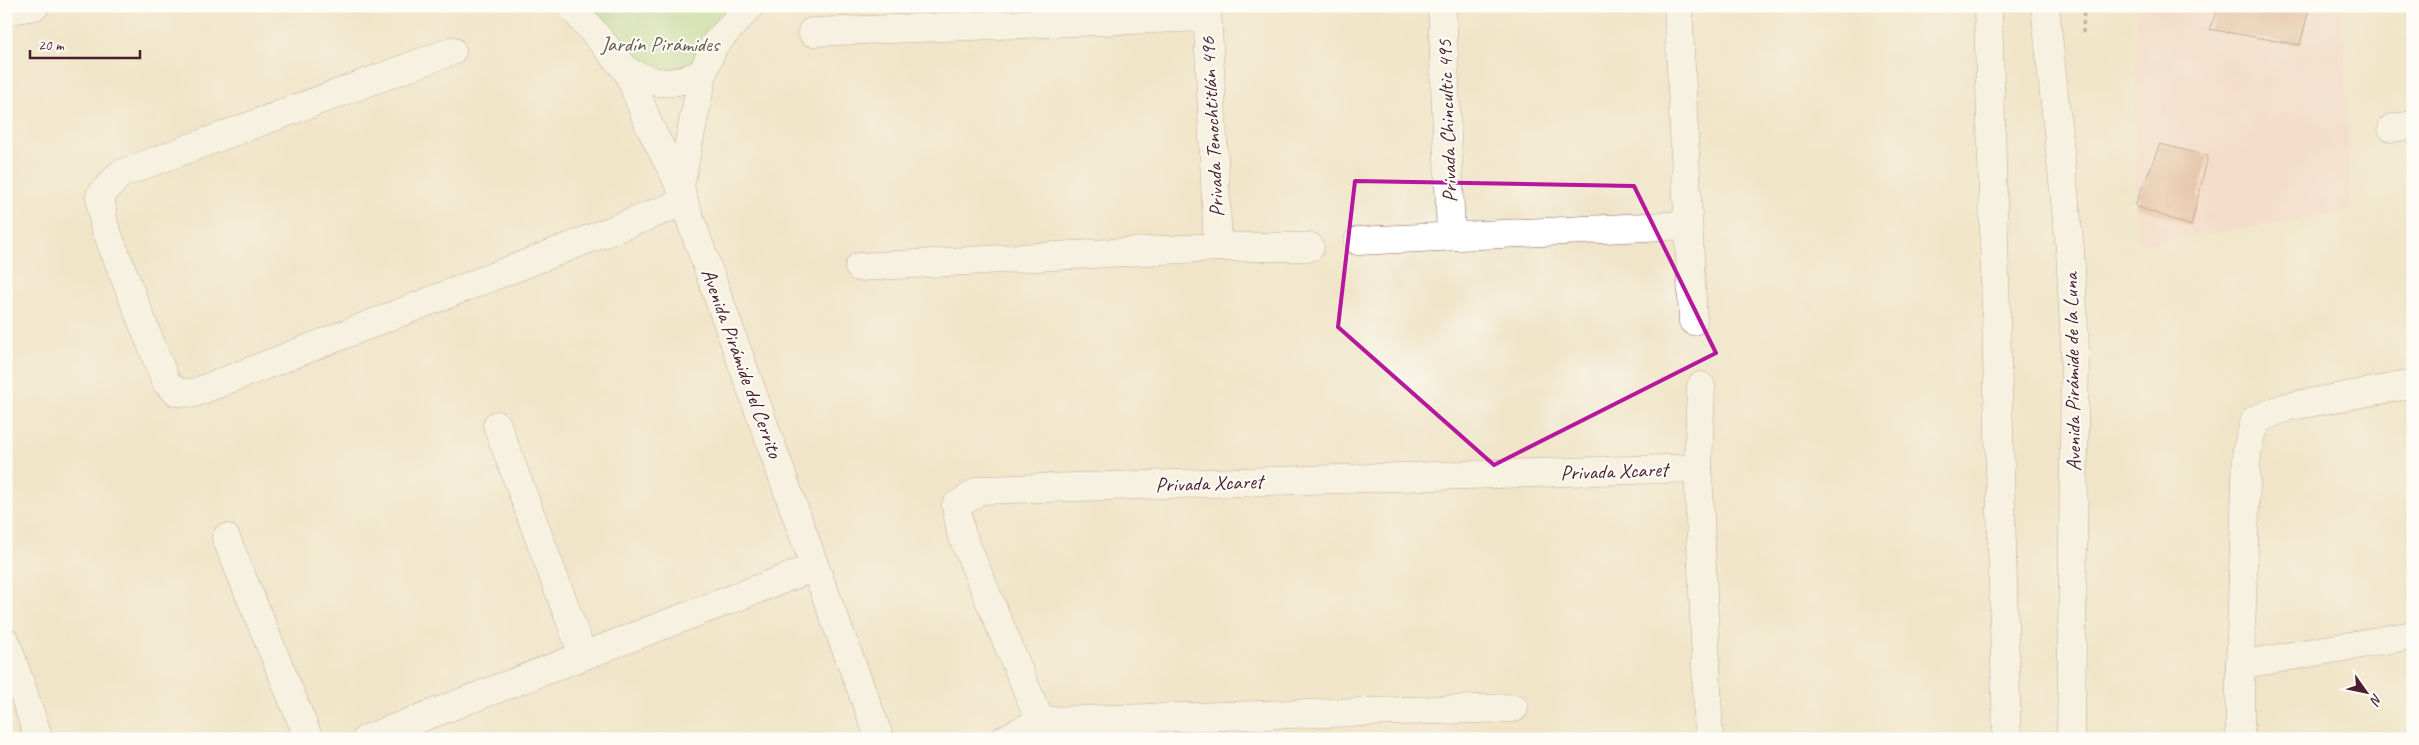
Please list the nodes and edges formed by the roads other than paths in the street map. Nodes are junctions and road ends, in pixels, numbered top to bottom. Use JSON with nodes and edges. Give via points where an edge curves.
{"nodes":[{"id":1,"x":35,"y":6,"type":"edge"},
{"id":2,"x":571,"y":6,"type":"edge"},
{"id":3,"x":750,"y":6,"type":"edge"},
{"id":4,"x":1442,"y":6,"type":"edge"},
{"id":5,"x":1678,"y":6,"type":"edge"},
{"id":6,"x":1988,"y":6,"type":"edge"},
{"id":7,"x":2045,"y":6,"type":"edge"},
{"id":8,"x":6,"y":11,"type":"edge"},
{"id":9,"x":1207,"y":12,"type":"edge"},
{"id":10,"x":812,"y":32,"type":"dead end"},
{"id":11,"x":452,"y":51,"type":"dead end"},
{"id":12,"x":628,"y":72,"type":"junction"},
{"id":13,"x":703,"y":73,"type":"junction"},
{"id":14,"x":682,"y":194,"type":"junction"},
{"id":15,"x":1687,"y":225,"type":"junction"},
{"id":16,"x":1451,"y":235,"type":"junction"},
{"id":17,"x":1358,"y":241,"type":"dead end"},
{"id":18,"x":1218,"y":247,"type":"junction"},
{"id":19,"x":1310,"y":247,"type":"dead end"},
{"id":20,"x":859,"y":266,"type":"dead end"},
{"id":21,"x":1693,"y":321,"type":"dead end"},
{"id":22,"x":2413,"y":384,"type":"edge"},
{"id":23,"x":1702,"y":386,"type":"dead end"},
{"id":24,"x":497,"y":425,"type":"dead end"},
{"id":25,"x":1698,"y":468,"type":"junction"},
{"id":26,"x":226,"y":538,"type":"dead end"},
{"id":27,"x":815,"y":566,"type":"junction"},
{"id":28,"x":2413,"y":635,"type":"edge"},
{"id":29,"x":6,"y":642,"type":"edge"},
{"id":30,"x":584,"y":656,"type":"junction"},
{"id":31,"x":2240,"y":665,"type":"junction"},
{"id":32,"x":1514,"y":708,"type":"dead end"},
{"id":33,"x":1040,"y":720,"type":"junction"},
{"id":34,"x":39,"y":739,"type":"edge"},
{"id":35,"x":309,"y":739,"type":"edge"},
{"id":36,"x":366,"y":739,"type":"edge"},
{"id":37,"x":880,"y":739,"type":"edge"},
{"id":38,"x":1005,"y":739,"type":"edge"},
{"id":39,"x":1709,"y":739,"type":"edge"},
{"id":40,"x":2006,"y":739,"type":"edge"},
{"id":41,"x":2071,"y":739,"type":"edge"},
{"id":42,"x":2240,"y":739,"type":"edge"}],
"edges":[{"from":1,"to":8,"type":"street"},
{"from":2,"to":12,"type":"street","name":"Avenida Pirámide del Cerrito"},
{"from":3,"to":13,"type":"street","via":[[714,45]]},
{"from":4,"to":16,"type":"street","name":"Privada Chincultic 495"},
{"from":5,"to":15,"type":"street"},
{"from":6,"to":40,"type":"street"},
{"from":7,"to":41,"type":"street","name":"Avenida Pirámide de la Luna","via":[[2070,250],[2075,349]]},
{"from":9,"to":10,"type":"street"},
{"from":9,"to":18,"type":"street","name":"Privada Tenochtitlán 496"},
{"from":11,"to":14,"type":"street","via":[[120,174],[100,196],[104,225],[166,382],[177,392],[194,393]]},
{"from":12,"to":13,"type":"street","via":[[655,84],[678,83]]},
{"from":12,"to":14,"type":"street","name":"Avenida Pirámide del Cerrito"},
{"from":13,"to":14,"type":"street"},
{"from":14,"to":27,"type":"street","name":"Avenida Pirámide del Cerrito"},
{"from":15,"to":16,"type":"street"},
{"from":15,"to":21,"type":"street"},
{"from":16,"to":17,"type":"street"},
{"from":18,"to":19,"type":"street"},
{"from":18,"to":20,"type":"street"},
{"from":22,"to":31,"type":"street","via":[[2286,407],[2255,420],[2247,449]]},
{"from":23,"to":25,"type":"street"},
{"from":24,"to":30,"type":"street"},
{"from":25,"to":33,"type":"street","name":"Privada Xcaret","via":[[980,490],[956,506],[962,534]]},
{"from":25,"to":39,"type":"street"},
{"from":26,"to":35,"type":"street"},
{"from":27,"to":30,"type":"street"},
{"from":27,"to":37,"type":"street","name":"Avenida Pirámide del Cerrito"},
{"from":28,"to":31,"type":"street"},
{"from":29,"to":34,"type":"street"},
{"from":30,"to":36,"type":"street"},
{"from":31,"to":42,"type":"street"},
{"from":32,"to":33,"type":"street"},
{"from":33,"to":38,"type":"street"}]}
